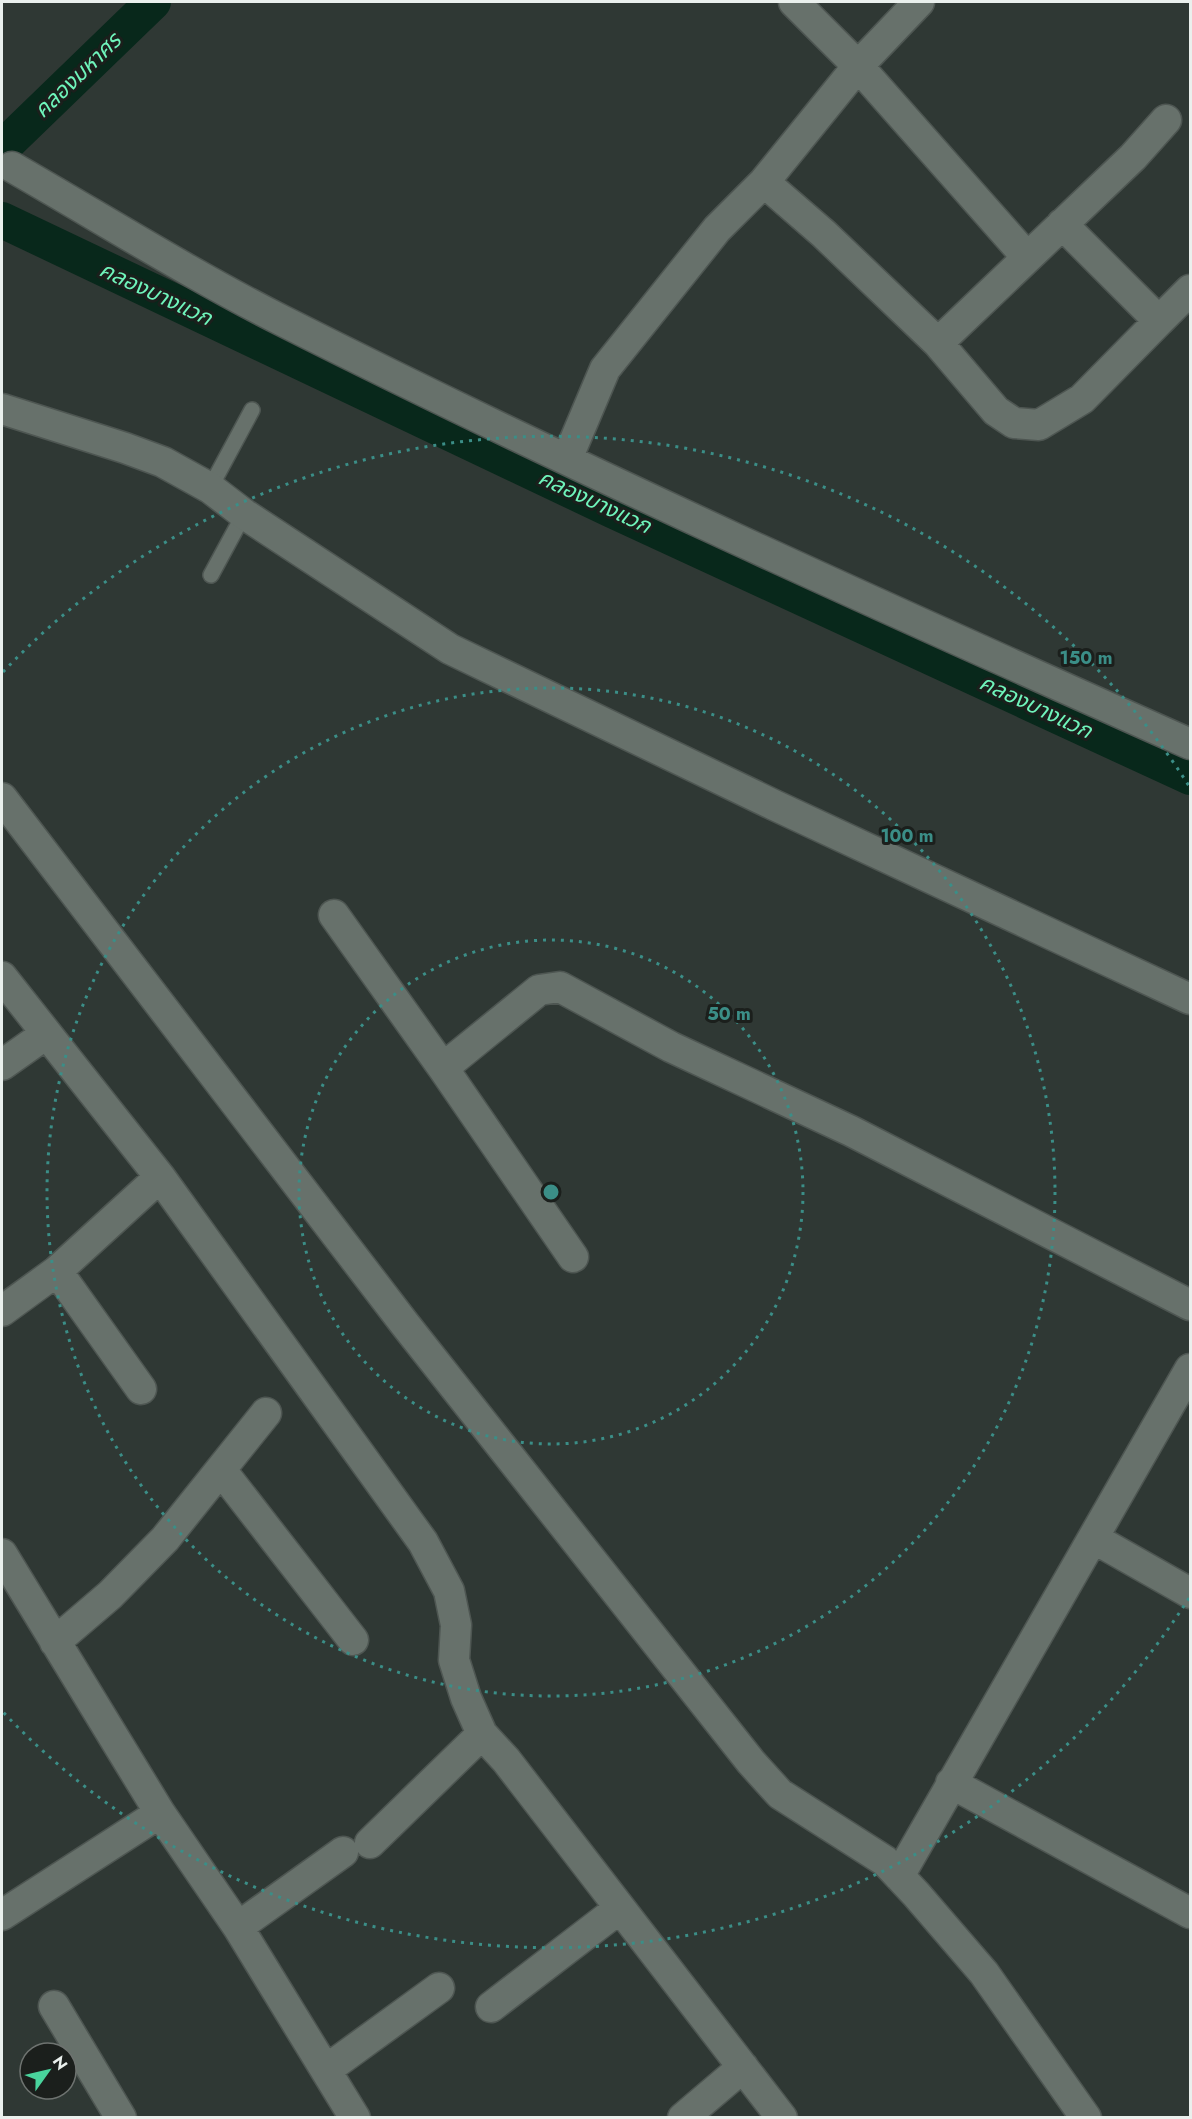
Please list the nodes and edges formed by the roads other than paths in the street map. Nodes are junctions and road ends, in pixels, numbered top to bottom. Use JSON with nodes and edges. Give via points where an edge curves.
{"nodes":[{"id":1,"x":794,"y":2,"type":"edge"},
{"id":2,"x":919,"y":2,"type":"edge"},
{"id":3,"x":858,"y":66,"type":"junction"},
{"id":4,"x":1166,"y":120,"type":"dead end"},
{"id":5,"x":12,"y":167,"type":"dead end"},
{"id":6,"x":764,"y":182,"type":"junction"},
{"id":7,"x":1062,"y":224,"type":"junction"},
{"id":8,"x":1026,"y":256,"type":"junction"},
{"id":9,"x":1191,"y":290,"type":"edge"},
{"id":10,"x":1159,"y":321,"type":"junction"},
{"id":11,"x":938,"y":343,"type":"junction"},
{"id":12,"x":2,"y":409,"type":"edge"},
{"id":13,"x":252,"y":410,"type":"dead end"},
{"id":14,"x":567,"y":459,"type":"junction"},
{"id":15,"x":210,"y":488,"type":"junction"},
{"id":16,"x":243,"y":514,"type":"junction"},
{"id":17,"x":211,"y":575,"type":"dead end"},
{"id":18,"x":1191,"y":744,"type":"edge"},
{"id":19,"x":2,"y":798,"type":"edge"},
{"id":20,"x":334,"y":915,"type":"dead end"},
{"id":21,"x":2,"y":977,"type":"edge"},
{"id":22,"x":1191,"y":999,"type":"edge"},
{"id":23,"x":46,"y":1034,"type":"junction"},
{"id":24,"x":2,"y":1065,"type":"edge"},
{"id":25,"x":443,"y":1068,"type":"junction"},
{"id":26,"x":160,"y":1178,"type":"junction"},
{"id":27,"x":573,"y":1257,"type":"dead end"},
{"id":28,"x":57,"y":1272,"type":"junction"},
{"id":29,"x":1191,"y":1305,"type":"edge"},
{"id":30,"x":2,"y":1311,"type":"edge"},
{"id":31,"x":1191,"y":1370,"type":"edge"},
{"id":32,"x":141,"y":1389,"type":"dead end"},
{"id":33,"x":266,"y":1413,"type":"dead end"},
{"id":34,"x":221,"y":1470,"type":"junction"},
{"id":35,"x":1093,"y":1538,"type":"junction"},
{"id":36,"x":2,"y":1554,"type":"edge"},
{"id":37,"x":1191,"y":1593,"type":"edge"},
{"id":38,"x":353,"y":1640,"type":"dead end"},
{"id":39,"x":55,"y":1642,"type":"junction"},
{"id":40,"x":482,"y":1734,"type":"junction"},
{"id":41,"x":951,"y":1783,"type":"junction"},
{"id":42,"x":160,"y":1813,"type":"junction"},
{"id":43,"x":899,"y":1876,"type":"junction"},
{"id":44,"x":5,"y":1905,"type":"edge"},
{"id":45,"x":620,"y":1908,"type":"junction"},
{"id":46,"x":1191,"y":1913,"type":"edge"},
{"id":47,"x":238,"y":1928,"type":"junction"},
{"id":48,"x":440,"y":1988,"type":"dead end"},
{"id":49,"x":54,"y":2006,"type":"dead end"},
{"id":50,"x":491,"y":2007,"type":"dead end"},
{"id":51,"x":743,"y":2067,"type":"junction"},
{"id":52,"x":326,"y":2070,"type":"junction"},
{"id":53,"x":121,"y":2118,"type":"edge"},
{"id":54,"x":356,"y":2118,"type":"edge"},
{"id":55,"x":684,"y":2118,"type":"edge"},
{"id":56,"x":782,"y":2118,"type":"edge"},
{"id":57,"x":1086,"y":2118,"type":"edge"}],
"edges":[{"from":1,"to":3,"type":"street"},
{"from":2,"to":3,"type":"street"},
{"from":3,"to":6,"type":"street"},
{"from":3,"to":8,"type":"street"},
{"from":4,"to":7,"type":"street"},
{"from":5,"to":14,"type":"street","via":[[278,319]]},
{"from":6,"to":11,"type":"street"},
{"from":6,"to":14,"type":"street","via":[[717,229],[605,369]]},
{"from":7,"to":8,"type":"street"},
{"from":7,"to":10,"type":"street"},
{"from":8,"to":11,"type":"street"},
{"from":9,"to":10,"type":"street"},
{"from":10,"to":11,"type":"street","via":[[1082,399],[1039,425],[1014,423],[996,411]]},
{"from":12,"to":15,"type":"street","via":[[163,462]]},
{"from":13,"to":15,"type":"lane"},
{"from":14,"to":18,"type":"street","via":[[934,630]]},
{"from":15,"to":16,"type":"street"},
{"from":16,"to":17,"type":"lane"},
{"from":16,"to":22,"type":"street","via":[[450,649],[774,806]]},
{"from":19,"to":43,"type":"street","via":[[404,1323],[751,1762],[780,1794],[885,1861]]},
{"from":20,"to":25,"type":"street"},
{"from":21,"to":23,"type":"street"},
{"from":23,"to":24,"type":"street"},
{"from":23,"to":26,"type":"street"},
{"from":25,"to":27,"type":"street"},
{"from":25,"to":29,"type":"street","via":[[539,990],[560,987],[671,1047],[850,1131]]},
{"from":26,"to":28,"type":"street"},
{"from":26,"to":40,"type":"street","via":[[423,1542],[449,1591],[456,1625],[454,1660]]},
{"from":28,"to":30,"type":"street"},
{"from":28,"to":32,"type":"street"},
{"from":31,"to":35,"type":"street"},
{"from":33,"to":34,"type":"street"},
{"from":34,"to":38,"type":"street"},
{"from":34,"to":39,"type":"street","via":[[165,1539],[110,1595]]},
{"from":35,"to":37,"type":"street"},
{"from":35,"to":41,"type":"street"},
{"from":36,"to":39,"type":"street"},
{"from":39,"to":42,"type":"street"},
{"from":40,"to":45,"type":"street"},
{"from":40,"to":47,"type":"street","via":[[356,1848]]},
{"from":41,"to":43,"type":"street"},
{"from":41,"to":46,"type":"street"},
{"from":42,"to":44,"type":"street"},
{"from":42,"to":47,"type":"street"},
{"from":43,"to":57,"type":"street","via":[[984,1973]]},
{"from":45,"to":50,"type":"street"},
{"from":45,"to":51,"type":"street"},
{"from":47,"to":52,"type":"street"},
{"from":48,"to":52,"type":"street"},
{"from":49,"to":53,"type":"street"},
{"from":51,"to":55,"type":"street"},
{"from":51,"to":56,"type":"street"},
{"from":52,"to":54,"type":"street"}]}
